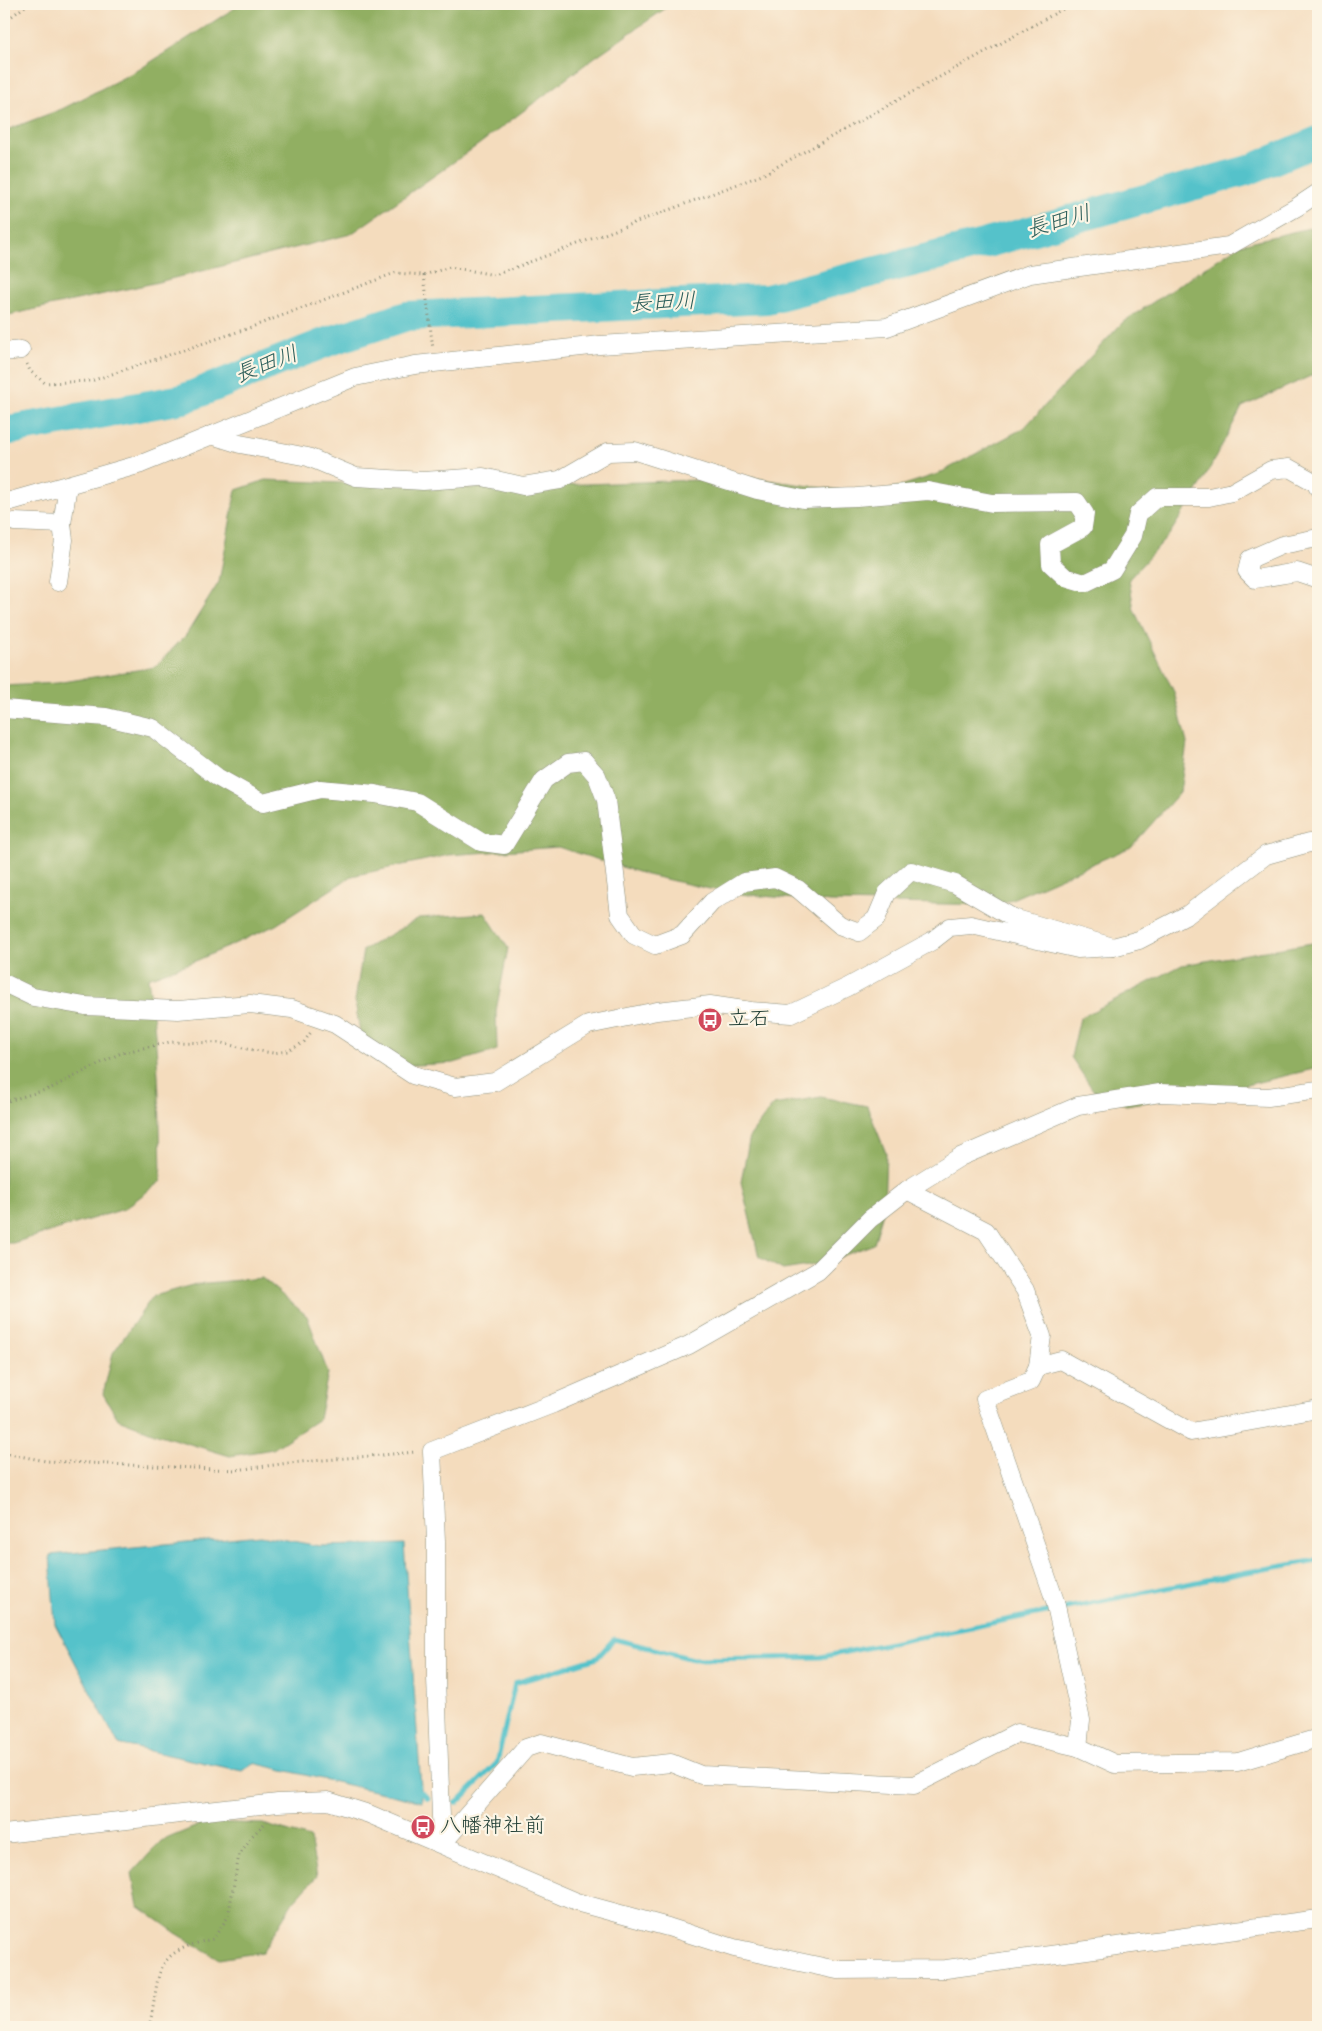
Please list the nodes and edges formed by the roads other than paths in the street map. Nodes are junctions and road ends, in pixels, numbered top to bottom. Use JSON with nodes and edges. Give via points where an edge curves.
{"nodes":[{"id":1,"x":1318,"y":193,"type":"edge"},
{"id":2,"x":211,"y":435,"type":"junction"},
{"id":3,"x":68,"y":485,"type":"junction"},
{"id":4,"x":1318,"y":488,"type":"edge"},
{"id":5,"x":4,"y":504,"type":"edge"},
{"id":6,"x":14,"y":522,"type":"dead end"},
{"id":7,"x":62,"y":524,"type":"junction"},
{"id":8,"x":1318,"y":538,"type":"edge"},
{"id":9,"x":1318,"y":580,"type":"edge"},
{"id":10,"x":58,"y":582,"type":"dead end"},
{"id":11,"x":4,"y":709,"type":"edge"},
{"id":12,"x":1318,"y":843,"type":"edge"},
{"id":13,"x":1113,"y":947,"type":"junction"},
{"id":14,"x":4,"y":983,"type":"edge"},
{"id":15,"x":1318,"y":1090,"type":"edge"},
{"id":16,"x":907,"y":1190,"type":"junction"},
{"id":17,"x":1038,"y":1366,"type":"junction"},
{"id":18,"x":1318,"y":1409,"type":"edge"},
{"id":19,"x":1318,"y":1738,"type":"edge"},
{"id":20,"x":1078,"y":1747,"type":"junction"},
{"id":21,"x":4,"y":1834,"type":"edge"},
{"id":22,"x":442,"y":1844,"type":"junction"},
{"id":23,"x":1318,"y":1919,"type":"edge"}],
"edges":[{"from":1,"to":2,"type":"street","via":[[1229,246],[1030,274],[887,327],[600,345],[415,365],[355,377]]},
{"from":2,"to":3,"type":"street","via":[[141,464]]},
{"from":2,"to":4,"type":"street","via":[[308,457],[356,477],[423,481],[483,477],[523,486],[560,480],[608,452],[634,451],[757,490],[803,499],[928,491],[992,503],[1077,502],[1085,514],[1083,527],[1050,545],[1051,564],[1065,577],[1085,583],[1112,570],[1133,536],[1138,514],[1157,497],[1209,497],[1232,492],[1271,470],[1289,468]]},
{"from":3,"to":5,"type":"street"},
{"from":3,"to":7,"type":"street"},
{"from":6,"to":7,"type":"street"},
{"from":7,"to":10,"type":"street","via":[[64,540]]},
{"from":8,"to":9,"type":"street","via":[[1282,545],[1250,558],[1247,571],[1255,578],[1297,572]]},
{"from":11,"to":13,"type":"street","via":[[106,717],[153,728],[217,777],[263,803],[320,789],[375,794],[418,802],[480,842],[504,845],[544,780],[568,763],[584,761],[597,776],[606,800],[620,915],[634,935],[655,945],[682,935],[712,902],[744,882],[775,878],[798,889],[840,925],[860,932],[876,919],[887,892],[911,871],[955,884],[1013,918]]},
{"from":12,"to":13,"type":"street","via":[[1266,855],[1187,915],[1139,940]]},
{"from":13,"to":14,"type":"street","via":[[1078,949],[971,925],[950,927],[848,987],[791,1014],[710,1005],[657,1011],[588,1025],[495,1082],[455,1087],[413,1075],[335,1024],[292,1009],[250,1004],[178,1010],[85,1006],[33,998]]},
{"from":15,"to":16,"type":"street","via":[[1268,1097],[1160,1093],[1078,1106],[960,1157]]},
{"from":16,"to":17,"type":"street","via":[[986,1231],[1025,1290],[1042,1336]]},
{"from":16,"to":22,"type":"street","via":[[870,1219],[818,1271],[706,1336],[553,1404],[432,1451]]},
{"from":17,"to":18,"type":"street","via":[[1061,1360],[1190,1432]]},
{"from":17,"to":20,"type":"street","via":[[1031,1381],[985,1399],[1055,1601],[1080,1720]]},
{"from":19,"to":20,"type":"street","via":[[1238,1762],[1115,1764]]},
{"from":20,"to":22,"type":"street","via":[[1017,1733],[914,1785],[701,1775],[671,1763],[632,1767],[541,1744],[526,1748]]},
{"from":21,"to":22,"type":"street","via":[[278,1803],[328,1801]]},
{"from":22,"to":23,"type":"street","via":[[576,1902],[734,1948],[836,1970],[946,1969]]}]}
